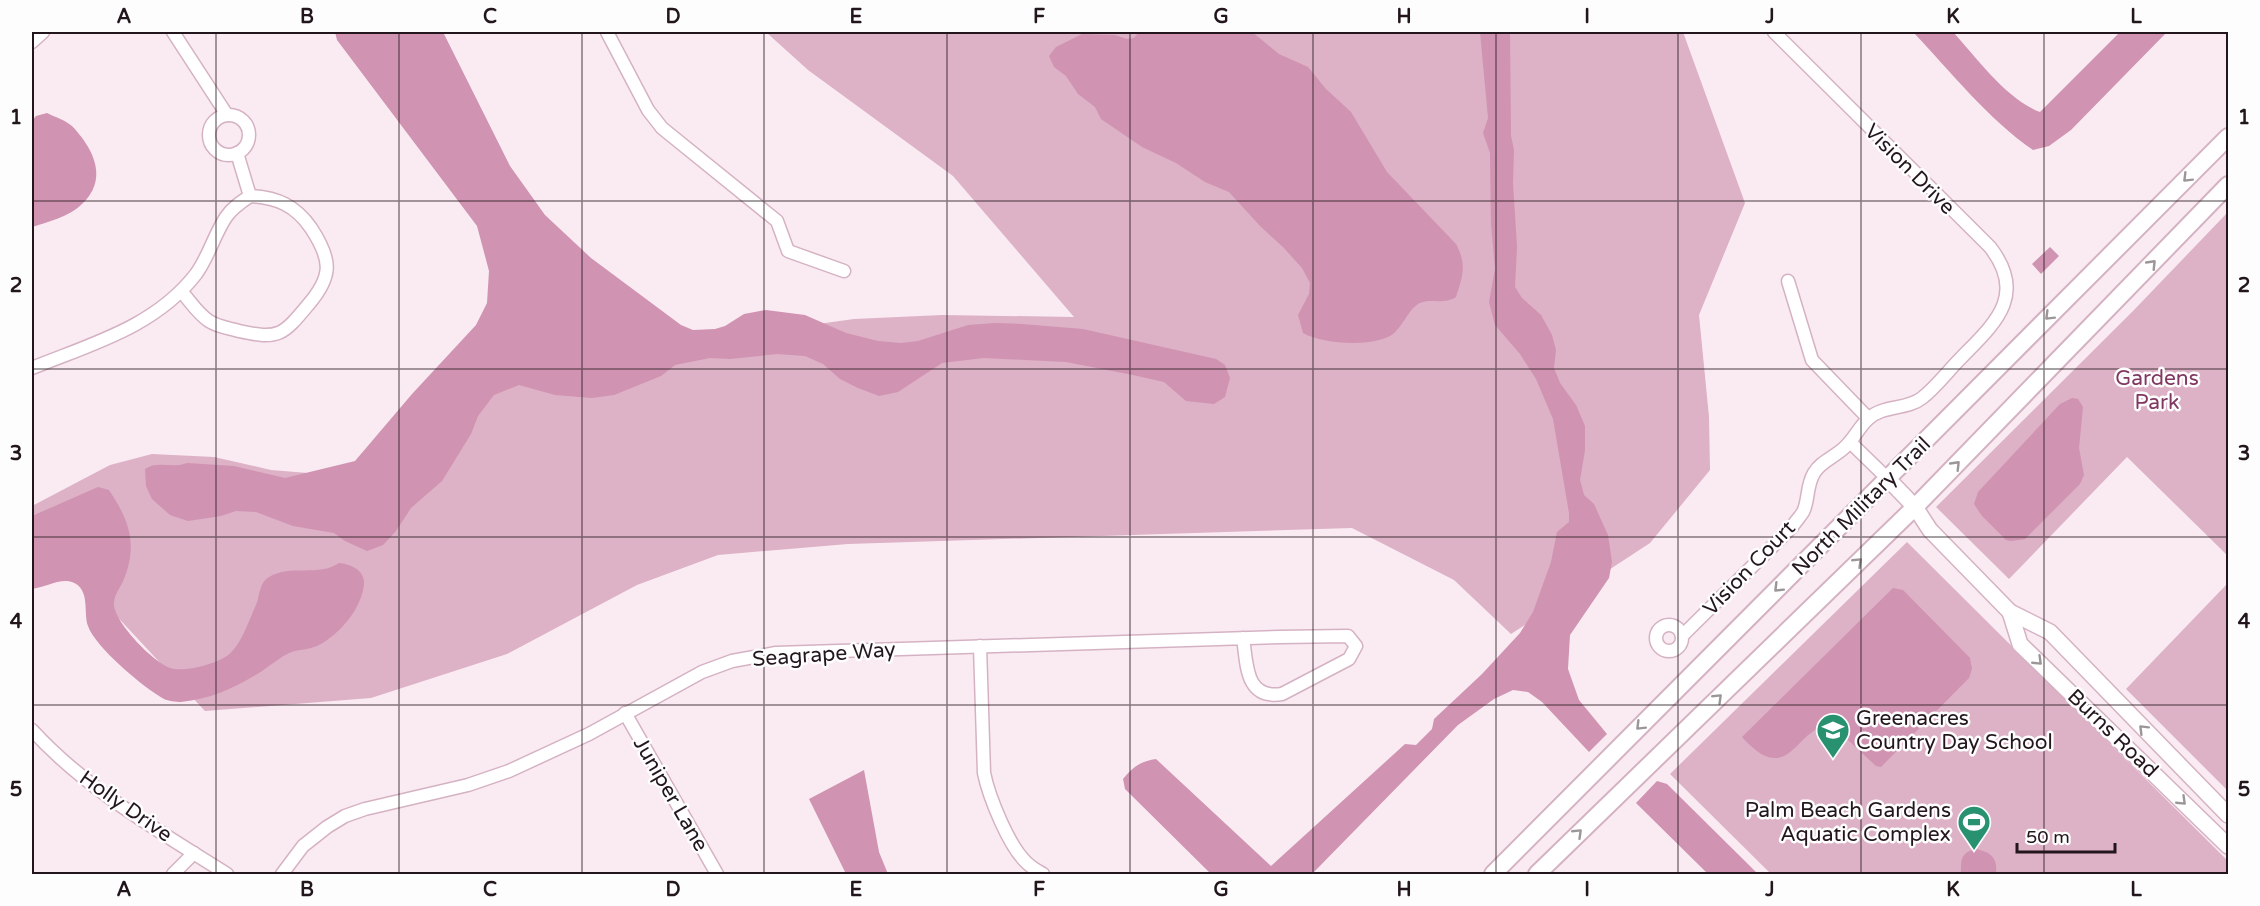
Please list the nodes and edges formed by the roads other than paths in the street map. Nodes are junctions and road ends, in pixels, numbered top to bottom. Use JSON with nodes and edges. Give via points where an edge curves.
{"nodes":[{"id":1,"x":43,"y":32,"type":"edge"},
{"id":2,"x":173,"y":32,"type":"edge"},
{"id":3,"x":607,"y":32,"type":"edge"},
{"id":4,"x":1774,"y":32,"type":"edge"},
{"id":5,"x":32,"y":42,"type":"edge"},
{"id":6,"x":227,"y":115,"type":"junction"},
{"id":7,"x":2229,"y":137,"type":"edge"},
{"id":8,"x":237,"y":153,"type":"junction"},
{"id":9,"x":2229,"y":185,"type":"edge"},
{"id":10,"x":250,"y":196,"type":"junction"},
{"id":11,"x":844,"y":271,"type":"dead end"},
{"id":12,"x":1788,"y":281,"type":"dead end"},
{"id":13,"x":181,"y":291,"type":"junction"},
{"id":14,"x":32,"y":368,"type":"edge"},
{"id":15,"x":1868,"y":418,"type":"junction"},
{"id":16,"x":1850,"y":442,"type":"junction"},
{"id":17,"x":1888,"y":479,"type":"junction"},
{"id":18,"x":1915,"y":507,"type":"junction"},
{"id":19,"x":2010,"y":612,"type":"junction"},
{"id":20,"x":1682,"y":636,"type":"dead end"},
{"id":21,"x":1243,"y":638,"type":"junction"},
{"id":22,"x":980,"y":646,"type":"junction"},
{"id":23,"x":625,"y":713,"type":"junction"},
{"id":24,"x":32,"y":730,"type":"edge"},
{"id":25,"x":2229,"y":815,"type":"edge"},
{"id":26,"x":2229,"y":846,"type":"edge"},
{"id":27,"x":194,"y":853,"type":"junction"},
{"id":28,"x":173,"y":874,"type":"edge"},
{"id":29,"x":227,"y":874,"type":"edge"},
{"id":30,"x":282,"y":874,"type":"edge"},
{"id":31,"x":717,"y":874,"type":"edge"},
{"id":32,"x":1043,"y":874,"type":"edge"},
{"id":33,"x":1492,"y":874,"type":"edge"},
{"id":34,"x":1537,"y":874,"type":"edge"}],
"edges":[{"from":1,"to":5,"type":"street"},
{"from":2,"to":6,"type":"street"},
{"from":3,"to":11,"type":"street","via":[[648,110],[662,128],[777,221],[788,251]]},
{"from":4,"to":15,"type":"street","name":"Vision Drive","via":[[1996,255],[2004,274],[2004,304],[1996,322],[1921,399]]},
{"from":6,"to":8,"type":"street","via":[[240,118],[248,130],[247,143]]},
{"from":6,"to":8,"type":"street","via":[[214,121],[209,138],[220,153]]},
{"from":7,"to":17,"type":"main road","name":"North Military Trail","one_way":true},
{"from":8,"to":10,"type":"street"},
{"from":18,"to":9,"type":"main road","name":"North Military Trail","one_way":true},
{"from":10,"to":13,"type":"street","via":[[225,218],[208,255]]},
{"from":10,"to":13,"type":"street","via":[[280,201],[302,216],[327,257],[322,289],[290,327],[272,336],[219,326],[207,320]]},
{"from":12,"to":15,"type":"street","via":[[1812,360]]},
{"from":13,"to":14,"type":"street","via":[[132,328]]},
{"from":15,"to":16,"type":"street"},
{"from":16,"to":17,"type":"street"},
{"from":16,"to":20,"type":"street","name":"Vision Court","via":[[1814,472],[1804,511],[1792,526]]},
{"from":17,"to":18,"type":"street","name":"Burns Road"},
{"from":17,"to":33,"type":"main road","name":"North Military Trail","one_way":true},
{"from":18,"to":19,"type":"street","name":"Burns Road","via":[[1930,531]]},
{"from":34,"to":18,"type":"main road","name":"North Military Trail","one_way":true},
{"from":25,"to":19,"type":"street","name":"Burns Road","one_way":true,"via":[[2050,632]]},
{"from":19,"to":26,"type":"street","name":"Burns Road","one_way":true,"via":[[2020,644]]},
{"from":21,"to":21,"type":"street","name":"Seagrape Way","via":[[1348,636],[1356,646],[1349,659],[1282,694],[1270,696],[1260,692],[1249,679]]},
{"from":21,"to":22,"type":"street","name":"Seagrape Way"},
{"from":22,"to":23,"type":"street","name":"Seagrape Way","via":[[752,656],[702,672]]},
{"from":22,"to":32,"type":"street","via":[[984,773],[988,790],[1026,862]]},
{"from":23,"to":30,"type":"street","name":"Seagrape Way","via":[[509,771],[345,816],[303,846]]},
{"from":23,"to":31,"type":"street","name":"Juniper Lane"},
{"from":24,"to":27,"type":"street","name":"Holly Drive","via":[[103,793]]},
{"from":27,"to":28,"type":"street"},
{"from":27,"to":29,"type":"street","name":"Holly Drive"}]}
